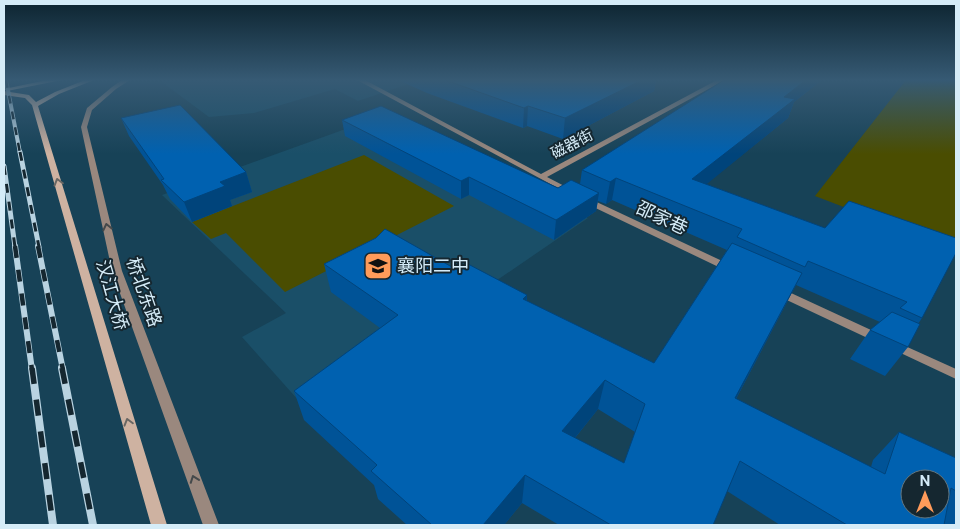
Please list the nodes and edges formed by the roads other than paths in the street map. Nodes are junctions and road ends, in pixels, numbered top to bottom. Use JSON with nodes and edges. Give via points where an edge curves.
{"nodes":[{"id":1,"x":35,"y":105,"type":"edge"},
{"id":2,"x":94,"y":105,"type":"edge"},
{"id":3,"x":406,"y":105,"type":"edge"},
{"id":4,"x":676,"y":105,"type":"edge"},
{"id":5,"x":540,"y":177,"type":"junction"},
{"id":6,"x":740,"y":273,"type":"edge"},
{"id":7,"x":767,"y":286,"type":"edge"},
{"id":8,"x":956,"y":374,"type":"edge"},
{"id":9,"x":159,"y":525,"type":"edge"},
{"id":10,"x":210,"y":525,"type":"edge"}],
"edges":[{"from":9,"to":1,"type":"main road","name":"汉江大桥","one_way":true},
{"from":10,"to":2,"type":"street","name":"桥北东路","one_way":true,"via":[[117,271],[84,127],[89,109]]},
{"from":3,"to":5,"type":"street","name":"邵家巷"},
{"from":4,"to":5,"type":"street","name":"磁器街"},
{"from":5,"to":6,"type":"street","name":"邵家巷"},
{"from":7,"to":8,"type":"street"}]}
